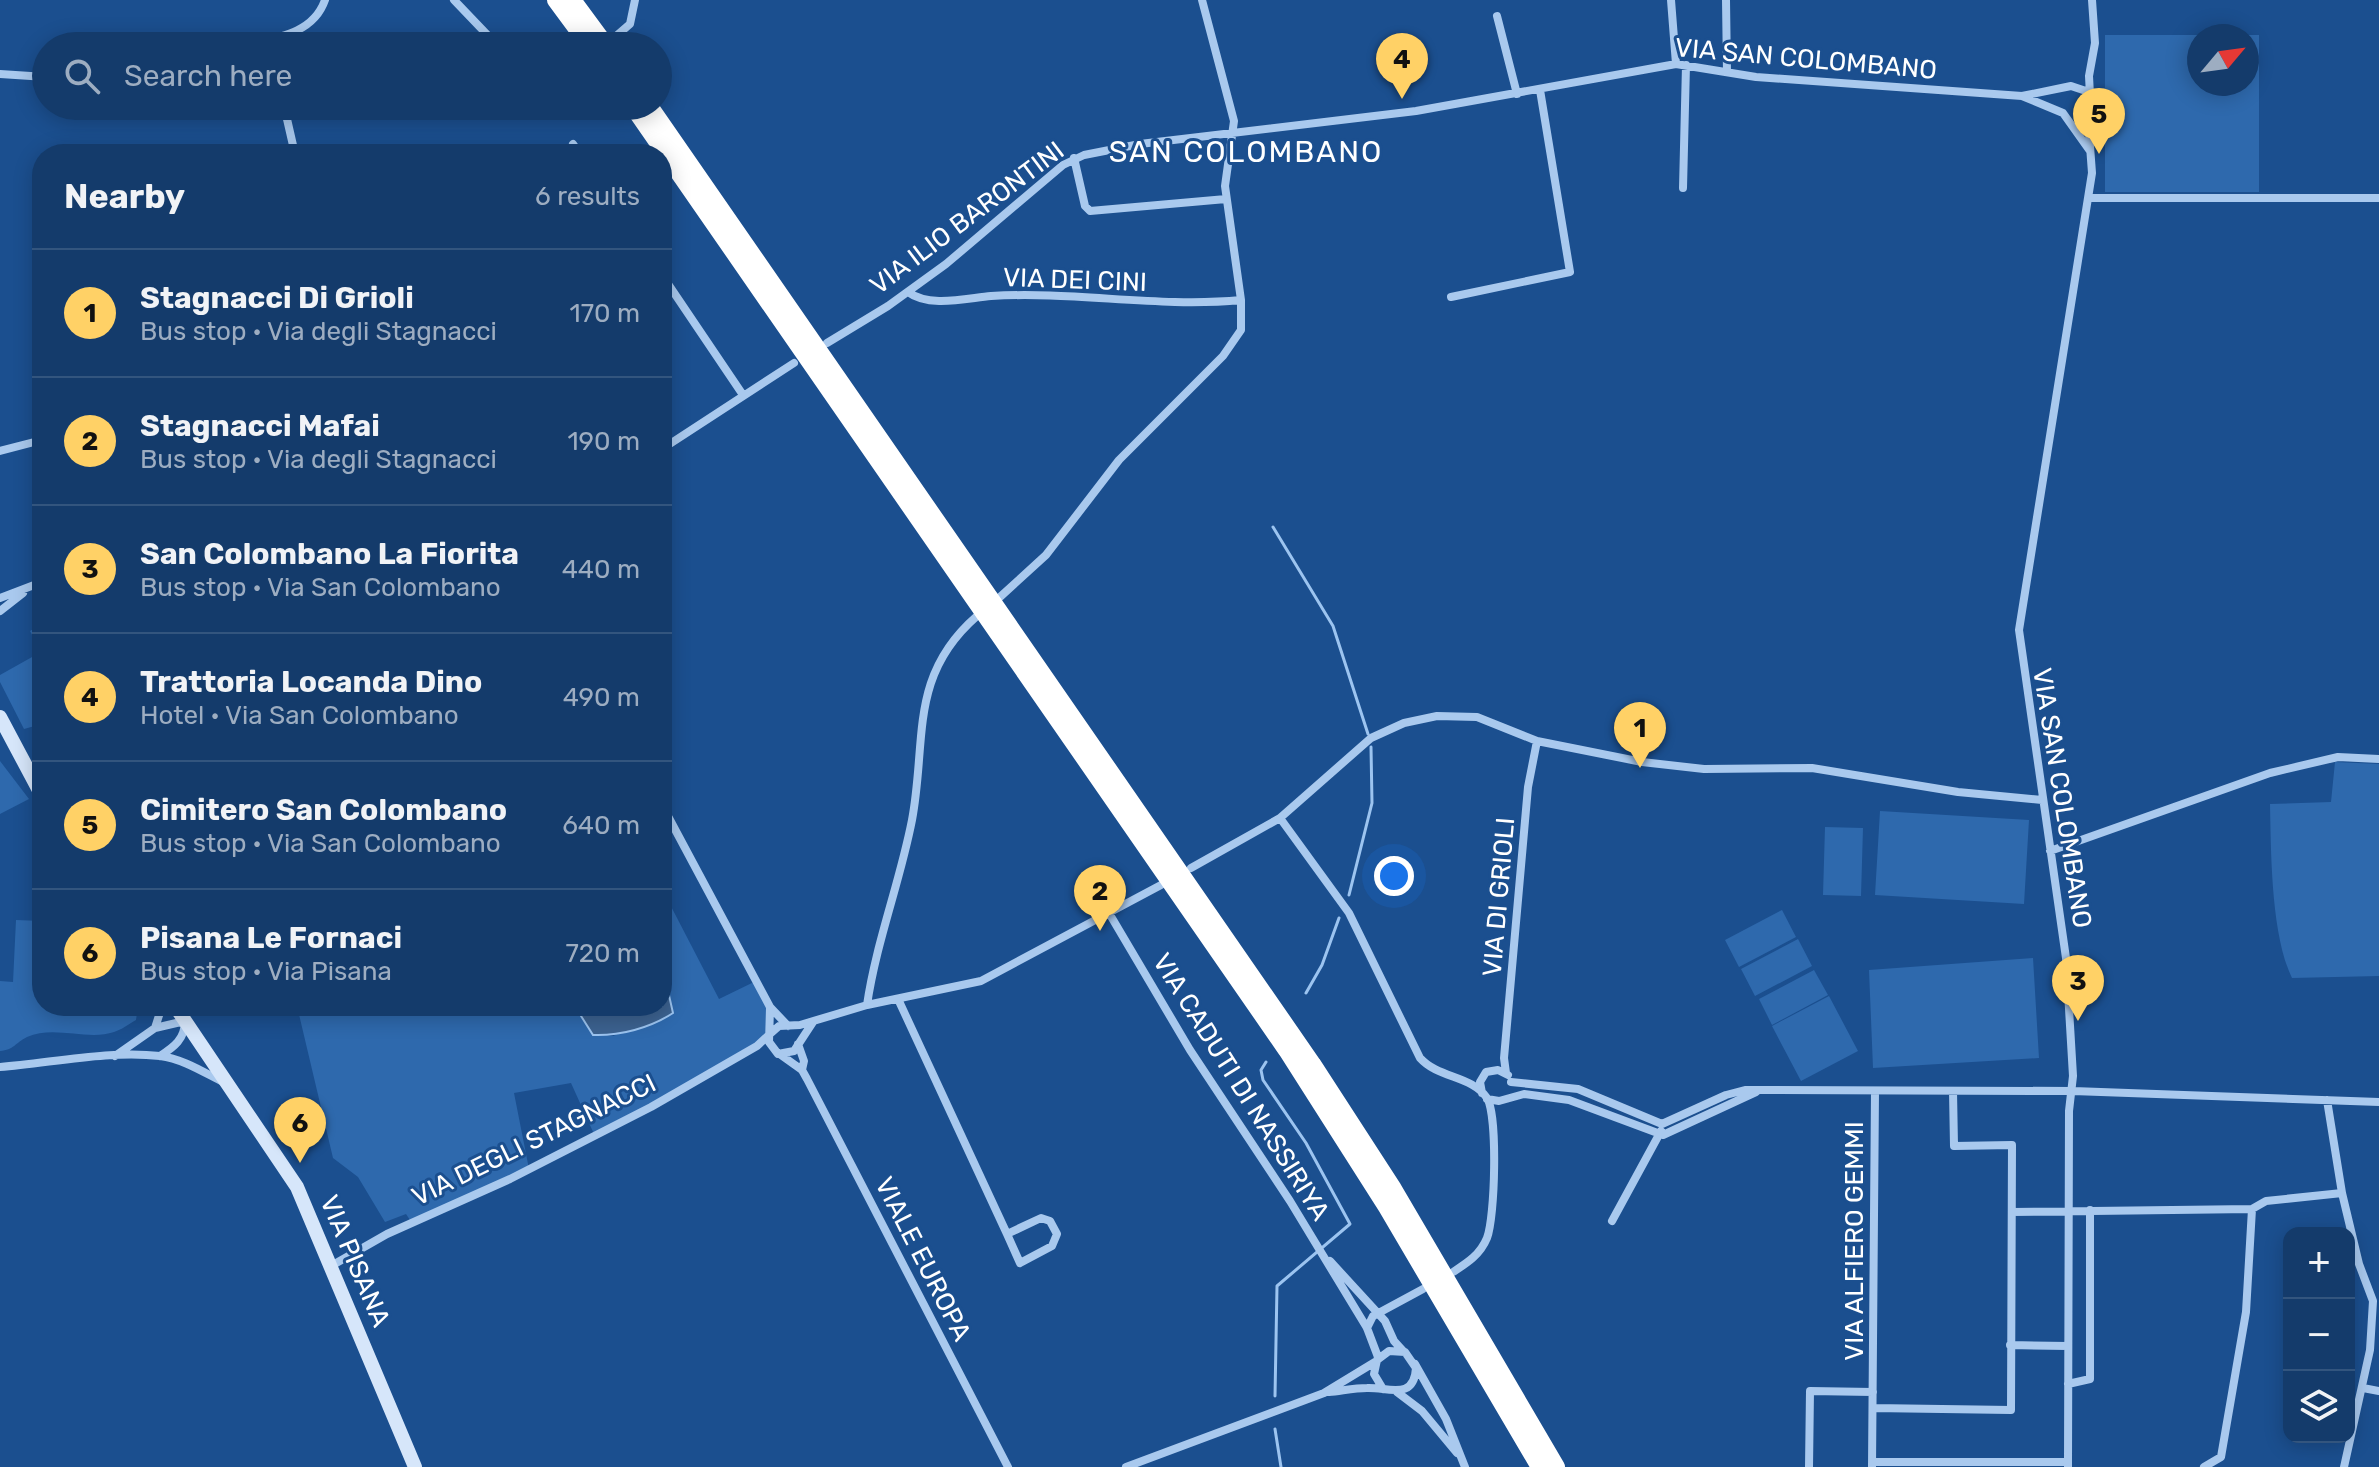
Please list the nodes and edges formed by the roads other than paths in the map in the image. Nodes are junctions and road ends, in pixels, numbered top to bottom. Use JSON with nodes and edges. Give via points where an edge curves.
{"nodes":[{"id":1,"x":325,"y":0,"type":"edge"},
{"id":2,"x":454,"y":0,"type":"edge"},
{"id":3,"x":556,"y":0,"type":"edge"},
{"id":4,"x":572,"y":0,"type":"edge"},
{"id":5,"x":635,"y":0,"type":"edge"},
{"id":6,"x":1202,"y":0,"type":"edge"},
{"id":7,"x":1671,"y":0,"type":"edge"},
{"id":8,"x":1726,"y":0,"type":"edge"},
{"id":9,"x":2092,"y":0,"type":"edge"},
{"id":10,"x":2099,"y":0,"type":"edge"},
{"id":11,"x":2094,"y":15,"type":"junction"},
{"id":12,"x":1497,"y":16,"type":"dead end"},
{"id":13,"x":292,"y":32,"type":"edge"},
{"id":14,"x":485,"y":32,"type":"edge"},
{"id":15,"x":580,"y":32,"type":"edge"},
{"id":16,"x":602,"y":32,"type":"edge"},
{"id":17,"x":622,"y":32,"type":"edge"},
{"id":18,"x":1676,"y":64,"type":"junction"},
{"id":19,"x":1686,"y":65,"type":"junction"},
{"id":20,"x":1727,"y":72,"type":"junction"},
{"id":21,"x":0,"y":74,"type":"edge"},
{"id":22,"x":32,"y":76,"type":"edge"},
{"id":23,"x":2089,"y":76,"type":"junction"},
{"id":24,"x":2069,"y":87,"type":"junction"},
{"id":25,"x":1540,"y":90,"type":"junction"},
{"id":26,"x":1517,"y":94,"type":"junction"},
{"id":27,"x":2022,"y":96,"type":"junction"},
{"id":28,"x":2090,"y":96,"type":"junction"},
{"id":29,"x":2090,"y":110,"type":"junction"},
{"id":30,"x":2064,"y":114,"type":"junction"},
{"id":31,"x":287,"y":120,"type":"edge"},
{"id":32,"x":643,"y":120,"type":"edge"},
{"id":33,"x":659,"y":120,"type":"edge"},
{"id":34,"x":1234,"y":135,"type":"junction"},
{"id":35,"x":293,"y":144,"type":"edge"},
{"id":36,"x":659,"y":144,"type":"edge"},
{"id":37,"x":2090,"y":152,"type":"junction"},
{"id":38,"x":1074,"y":158,"type":"junction"},
{"id":39,"x":672,"y":162,"type":"edge"},
{"id":40,"x":1683,"y":188,"type":"dead end"},
{"id":41,"x":2088,"y":198,"type":"junction"},
{"id":42,"x":2379,"y":198,"type":"edge"},
{"id":43,"x":1226,"y":199,"type":"junction"},
{"id":44,"x":672,"y":290,"type":"edge"},
{"id":45,"x":908,"y":292,"type":"junction"},
{"id":46,"x":1451,"y":297,"type":"dead end"},
{"id":47,"x":1241,"y":300,"type":"junction"},
{"id":48,"x":827,"y":343,"type":"dead end"},
{"id":49,"x":794,"y":363,"type":"dead end"},
{"id":50,"x":743,"y":395,"type":"junction"},
{"id":51,"x":672,"y":442,"type":"edge"},
{"id":52,"x":32,"y":443,"type":"edge"},
{"id":53,"x":0,"y":451,"type":"edge"},
{"id":54,"x":30,"y":588,"type":"joint"},
{"id":55,"x":1000,"y":597,"type":"dead end"},
{"id":56,"x":0,"y":598,"type":"edge"},
{"id":57,"x":0,"y":611,"type":"edge"},
{"id":58,"x":977,"y":616,"type":"dead end"},
{"id":59,"x":0,"y":717,"type":"edge"},
{"id":60,"x":1537,"y":741,"type":"junction"},
{"id":61,"x":2379,"y":759,"type":"edge"},
{"id":62,"x":32,"y":777,"type":"edge"},
{"id":63,"x":2042,"y":800,"type":"junction"},
{"id":64,"x":1280,"y":818,"type":"junction"},
{"id":65,"x":672,"y":824,"type":"edge"},
{"id":66,"x":2050,"y":851,"type":"junction"},
{"id":67,"x":1191,"y":868,"type":"dead end"},
{"id":68,"x":1161,"y":885,"type":"dead end"},
{"id":69,"x":1109,"y":913,"type":"junction"},
{"id":70,"x":898,"y":999,"type":"junction"},
{"id":71,"x":867,"y":1005,"type":"junction"},
{"id":72,"x":770,"y":1007,"type":"junction"},
{"id":73,"x":159,"y":1016,"type":"edge"},
{"id":74,"x":182,"y":1016,"type":"edge"},
{"id":75,"x":185,"y":1021,"type":"junction"},
{"id":76,"x":813,"y":1022,"type":"junction"},
{"id":77,"x":789,"y":1027,"type":"junction"},
{"id":78,"x":155,"y":1028,"type":"junction"},
{"id":79,"x":771,"y":1034,"type":"junction"},
{"id":80,"x":798,"y":1043,"type":"junction"},
{"id":81,"x":753,"y":1048,"type":"junction"},
{"id":82,"x":777,"y":1053,"type":"junction"},
{"id":83,"x":160,"y":1056,"type":"junction"},
{"id":84,"x":114,"y":1057,"type":"junction"},
{"id":85,"x":1504,"y":1058,"type":"junction"},
{"id":86,"x":0,"y":1067,"type":"edge"},
{"id":87,"x":802,"y":1070,"type":"junction"},
{"id":88,"x":1488,"y":1072,"type":"junction"},
{"id":89,"x":1506,"y":1073,"type":"junction"},
{"id":90,"x":1462,"y":1079,"type":"junction"},
{"id":91,"x":1511,"y":1082,"type":"junction"},
{"id":92,"x":230,"y":1086,"type":"junction"},
{"id":93,"x":1875,"y":1091,"type":"junction"},
{"id":94,"x":1953,"y":1091,"type":"junction"},
{"id":95,"x":2073,"y":1091,"type":"junction"},
{"id":96,"x":1756,"y":1092,"type":"junction"},
{"id":97,"x":1485,"y":1096,"type":"junction"},
{"id":98,"x":1504,"y":1099,"type":"junction"},
{"id":99,"x":2327,"y":1100,"type":"junction"},
{"id":100,"x":2379,"y":1102,"type":"edge"},
{"id":101,"x":1492,"y":1113,"type":"junction"},
{"id":102,"x":1666,"y":1123,"type":"junction"},
{"id":103,"x":1658,"y":1135,"type":"junction"},
{"id":104,"x":2342,"y":1193,"type":"junction"},
{"id":105,"x":2252,"y":1209,"type":"junction"},
{"id":106,"x":2090,"y":1210,"type":"junction"},
{"id":107,"x":2069,"y":1211,"type":"junction"},
{"id":108,"x":2012,"y":1212,"type":"junction"},
{"id":109,"x":1612,"y":1221,"type":"dead end"},
{"id":110,"x":1007,"y":1234,"type":"junction"},
{"id":111,"x":1315,"y":1242,"type":"junction"},
{"id":112,"x":331,"y":1266,"type":"junction"},
{"id":113,"x":1453,"y":1272,"type":"dead end"},
{"id":114,"x":1423,"y":1289,"type":"dead end"},
{"id":115,"x":1401,"y":1300,"type":"junction"},
{"id":116,"x":2376,"y":1301,"type":"edge"},
{"id":117,"x":1377,"y":1314,"type":"junction"},
{"id":118,"x":1388,"y":1326,"type":"junction"},
{"id":119,"x":1367,"y":1328,"type":"junction"},
{"id":120,"x":2010,"y":1345,"type":"junction"},
{"id":121,"x":2068,"y":1346,"type":"junction"},
{"id":122,"x":1405,"y":1352,"type":"junction"},
{"id":123,"x":1377,"y":1360,"type":"junction"},
{"id":124,"x":1415,"y":1364,"type":"junction"},
{"id":125,"x":2068,"y":1384,"type":"junction"},
{"id":126,"x":2363,"y":1388,"type":"junction"},
{"id":127,"x":1383,"y":1389,"type":"junction"},
{"id":128,"x":2379,"y":1391,"type":"edge"},
{"id":129,"x":1396,"y":1392,"type":"junction"},
{"id":130,"x":1873,"y":1392,"type":"junction"},
{"id":131,"x":1324,"y":1393,"type":"junction"},
{"id":132,"x":1873,"y":1408,"type":"junction"},
{"id":133,"x":1464,"y":1464,"type":"edge"},
{"id":134,"x":1872,"y":1465,"type":"edge"},
{"id":135,"x":1966,"y":1465,"type":"edge"},
{"id":136,"x":2068,"y":1465,"type":"edge"},
{"id":137,"x":415,"y":1467,"type":"edge"},
{"id":138,"x":1008,"y":1467,"type":"edge"},
{"id":139,"x":1126,"y":1467,"type":"edge"},
{"id":140,"x":1540,"y":1467,"type":"edge"},
{"id":141,"x":1556,"y":1467,"type":"edge"},
{"id":142,"x":1809,"y":1467,"type":"edge"},
{"id":143,"x":2204,"y":1467,"type":"edge"},
{"id":144,"x":2344,"y":1467,"type":"edge"}],
"edges":[{"from":1,"to":13,"type":"street","via":[[315,21]]},
{"from":2,"to":14,"type":"street"},
{"from":3,"to":15,"type":"highway"},
{"from":4,"to":16,"type":"highway"},
{"from":5,"to":17,"type":"street","via":[[630,24]]},
{"from":6,"to":34,"type":"street"},
{"from":7,"to":18,"type":"street"},
{"from":8,"to":20,"type":"street"},
{"from":9,"to":11,"type":"street"},
{"from":10,"to":11,"type":"street"},
{"from":11,"to":23,"type":"street","name":"VIA SAN COLOMBANO"},
{"from":12,"to":26,"type":"street"},
{"from":18,"to":19,"type":"street","name":"VIA SAN COLOMBANO"},
{"from":18,"to":25,"type":"street","name":"VIA SAN COLOMBANO"},
{"from":19,"to":20,"type":"street","name":"VIA SAN COLOMBANO"},
{"from":19,"to":40,"type":"street"},
{"from":20,"to":27,"type":"street","name":"VIA SAN COLOMBANO"},
{"from":21,"to":22,"type":"street"},
{"from":23,"to":24,"type":"street","name":"VIA SAN COLOMBANO"},
{"from":23,"to":28,"type":"street","name":"VIA SAN COLOMBANO"},
{"from":24,"to":27,"type":"street","name":"VIA SAN COLOMBANO"},
{"from":24,"to":28,"type":"street","via":[[2081,87]]},
{"from":24,"to":30,"type":"street","via":[[2059,99]]},
{"from":25,"to":26,"type":"street","name":"VIA SAN COLOMBANO"},
{"from":25,"to":46,"type":"street","via":[[1570,272]]},
{"from":26,"to":34,"type":"street","name":"VIA SAN COLOMBANO"},
{"from":27,"to":30,"type":"street","name":"VIA SAN COLOMBANO"},
{"from":28,"to":29,"type":"street","name":"VIA SAN COLOMBANO"},
{"from":29,"to":30,"type":"street","via":[[2080,117]]},
{"from":29,"to":37,"type":"street","name":"VIA SAN COLOMBANO"},
{"from":30,"to":37,"type":"street"},
{"from":31,"to":35,"type":"street"},
{"from":32,"to":36,"type":"highway"},
{"from":33,"to":141,"type":"highway","via":[[1312,1064],[1393,1189]]},
{"from":34,"to":38,"type":"street","name":"VIA ILIO BARONTINI","via":[[1140,144]]},
{"from":34,"to":43,"type":"street"},
{"from":37,"to":41,"type":"street","name":"VIA SAN COLOMBANO"},
{"from":38,"to":43,"type":"street","via":[[1090,211]]},
{"from":38,"to":45,"type":"street","name":"VIA ILIO BARONTINI"},
{"from":39,"to":140,"type":"highway","via":[[1287,1050],[1381,1195]]},
{"from":41,"to":42,"type":"street"},
{"from":41,"to":63,"type":"street","name":"VIA SAN COLOMBANO","via":[[2019,630]]},
{"from":43,"to":47,"type":"street"},
{"from":44,"to":50,"type":"street"},
{"from":45,"to":47,"type":"street","name":"VIA DEI CINI","via":[[925,300],[1030,294],[1189,305]]},
{"from":45,"to":48,"type":"street","name":"VIA ILIO BARONTINI"},
{"from":47,"to":55,"type":"street","via":[[1243,317],[1235,341],[1119,460],[1046,555]]},
{"from":49,"to":50,"type":"street"},
{"from":50,"to":51,"type":"street"},
{"from":52,"to":53,"type":"street"},
{"from":54,"to":56,"type":"street"},
{"from":54,"to":57,"type":"street"},
{"from":58,"to":71,"type":"street","via":[[951,642],[927,693],[912,820]]},
{"from":59,"to":62,"type":"main road"},
{"from":60,"to":63,"type":"street","via":[[1642,762],[1704,769],[1812,768]]},
{"from":60,"to":64,"type":"street","via":[[1472,717],[1413,720],[1358,746]]},
{"from":60,"to":85,"type":"street","name":"VIA DI GRIOLI","via":[[1528,787]]},
{"from":61,"to":66,"type":"street","via":[[2338,757],[2270,773]]},
{"from":63,"to":66,"type":"street","name":"VIA SAN COLOMBANO"},
{"from":64,"to":67,"type":"street"},
{"from":64,"to":90,"type":"street","via":[[1349,913],[1417,1055],[1440,1074]]},
{"from":65,"to":72,"type":"street"},
{"from":66,"to":95,"type":"street","name":"VIA SAN COLOMBANO","via":[[2066,958]]},
{"from":68,"to":69,"type":"street","name":"VIA DEGLI STAGNACCI"},
{"from":69,"to":70,"type":"street","name":"VIA DEGLI STAGNACCI","via":[[981,981]]},
{"from":69,"to":111,"type":"street","name":"VIA CADUTI DI NASSIRIYA","via":[[1190,1050]]},
{"from":70,"to":71,"type":"street","name":"VIA DEGLI STAGNACCI"},
{"from":70,"to":110,"type":"street"},
{"from":71,"to":76,"type":"street","name":"VIA DEGLI STAGNACCI"},
{"from":72,"to":77,"type":"street"},
{"from":72,"to":79,"type":"street"},
{"from":73,"to":78,"type":"street"},
{"from":74,"to":75,"type":"main road","name":"VIA PISANA"},
{"from":75,"to":78,"type":"street"},
{"from":75,"to":83,"type":"street","via":[[184,1035]]},
{"from":75,"to":92,"type":"main road","name":"VIA PISANA"},
{"from":76,"to":77,"type":"street","name":"VIA DEGLI STAGNACCI"},
{"from":76,"to":80,"type":"street"},
{"from":77,"to":79,"type":"street","name":"VIA DEGLI STAGNACCI","via":[[779,1026]]},
{"from":77,"to":80,"type":"street"},
{"from":78,"to":84,"type":"street"},
{"from":79,"to":81,"type":"street","name":"VIA DEGLI STAGNACCI"},
{"from":79,"to":82,"type":"street"},
{"from":80,"to":82,"type":"street","via":[[792,1052]]},
{"from":80,"to":87,"type":"street","name":"VIALE EUROPA"},
{"from":81,"to":82,"type":"street"},
{"from":81,"to":112,"type":"street","name":"VIA DEGLI STAGNACCI","via":[[651,1107]]},
{"from":82,"to":87,"type":"street","name":"VIALE EUROPA"},
{"from":83,"to":84,"type":"street"},
{"from":83,"to":92,"type":"street"},
{"from":84,"to":86,"type":"street"},
{"from":85,"to":88,"type":"street"},
{"from":85,"to":89,"type":"street","name":"VIA DI GRIOLI"},
{"from":87,"to":138,"type":"street","name":"VIALE EUROPA"},
{"from":88,"to":89,"type":"street"},
{"from":88,"to":90,"type":"street"},
{"from":88,"to":97,"type":"street","via":[[1480,1082]]},
{"from":89,"to":91,"type":"street"},
{"from":90,"to":97,"type":"street"},
{"from":91,"to":98,"type":"street"},
{"from":91,"to":102,"type":"street","via":[[1578,1089],[1652,1123]]},
{"from":92,"to":112,"type":"main road","name":"VIA PISANA","via":[[293,1179]]},
{"from":93,"to":94,"type":"street","name":"VIA ALFIERO GEMMI"},
{"from":93,"to":96,"type":"street","name":"VIA ALFIERO GEMMI"},
{"from":93,"to":130,"type":"street","name":"VIA ALFIERO GEMMI"},
{"from":94,"to":95,"type":"street","name":"VIA ALFIERO GEMMI"},
{"from":94,"to":108,"type":"street","via":[[1954,1146],[2012,1145]]},
{"from":95,"to":99,"type":"street"},
{"from":95,"to":107,"type":"street","name":"VIA SAN COLOMBANO"},
{"from":96,"to":102,"type":"street","name":"VIA ALFIERO GEMMI","via":[[1732,1092]]},
{"from":96,"to":103,"type":"street","via":[[1675,1132]]},
{"from":97,"to":98,"type":"street"},
{"from":97,"to":101,"type":"street"},
{"from":98,"to":101,"type":"street"},
{"from":98,"to":103,"type":"street","via":[[1530,1095],[1579,1102]]},
{"from":99,"to":100,"type":"street"},
{"from":99,"to":104,"type":"street"},
{"from":101,"to":113,"type":"street","via":[[1490,1229],[1477,1254]]},
{"from":102,"to":103,"type":"street"},
{"from":103,"to":109,"type":"street"},
{"from":104,"to":105,"type":"street","via":[[2266,1201]]},
{"from":104,"to":116,"type":"street","via":[[2359,1264]]},
{"from":105,"to":106,"type":"street"},
{"from":105,"to":143,"type":"street","via":[[2246,1312],[2221,1457]]},
{"from":106,"to":107,"type":"street"},
{"from":106,"to":125,"type":"street","via":[[2090,1379]]},
{"from":107,"to":108,"type":"street"},
{"from":107,"to":121,"type":"street","name":"VIA SAN COLOMBANO"},
{"from":108,"to":120,"type":"street"},
{"from":110,"to":110,"type":"street","via":[[1020,1263],[1052,1246],[1057,1234],[1050,1221],[1041,1218]]},
{"from":111,"to":117,"type":"street","name":"VIA CADUTI DI NASSIRIYA"},
{"from":111,"to":119,"type":"street","name":"VIA CADUTI DI NASSIRIYA"},
{"from":112,"to":137,"type":"main road","name":"VIA PISANA"},
{"from":114,"to":115,"type":"street"},
{"from":115,"to":117,"type":"street"},
{"from":115,"to":118,"type":"street"},
{"from":116,"to":126,"type":"street"},
{"from":117,"to":118,"type":"street","name":"VIA CADUTI DI NASSIRIYA"},
{"from":117,"to":119,"type":"street"},
{"from":118,"to":122,"type":"street","name":"VIA CADUTI DI NASSIRIYA"},
{"from":119,"to":123,"type":"street","name":"VIA CADUTI DI NASSIRIYA"},
{"from":120,"to":121,"type":"street"},
{"from":120,"to":132,"type":"street","via":[[2011,1410]]},
{"from":121,"to":125,"type":"street","name":"VIA SAN COLOMBANO"},
{"from":122,"to":123,"type":"street","via":[[1393,1350]]},
{"from":122,"to":124,"type":"street"},
{"from":123,"to":127,"type":"street","via":[[1374,1374]]},
{"from":123,"to":131,"type":"street"},
{"from":124,"to":129,"type":"street","via":[[1413,1383]]},
{"from":124,"to":133,"type":"street"},
{"from":125,"to":136,"type":"street","name":"VIA SAN COLOMBANO"},
{"from":126,"to":128,"type":"street"},
{"from":126,"to":144,"type":"street"},
{"from":127,"to":129,"type":"street"},
{"from":127,"to":131,"type":"street"},
{"from":129,"to":133,"type":"street","via":[[1428,1417]]},
{"from":130,"to":132,"type":"street","name":"VIA ALFIERO GEMMI"},
{"from":130,"to":142,"type":"street","name":"VIA ALFIERO GEMMI","via":[[1810,1391]]},
{"from":131,"to":139,"type":"street"},
{"from":132,"to":134,"type":"street","name":"VIA ALFIERO GEMMI"},
{"from":134,"to":135,"type":"street"},
{"from":135,"to":136,"type":"street"}]}
